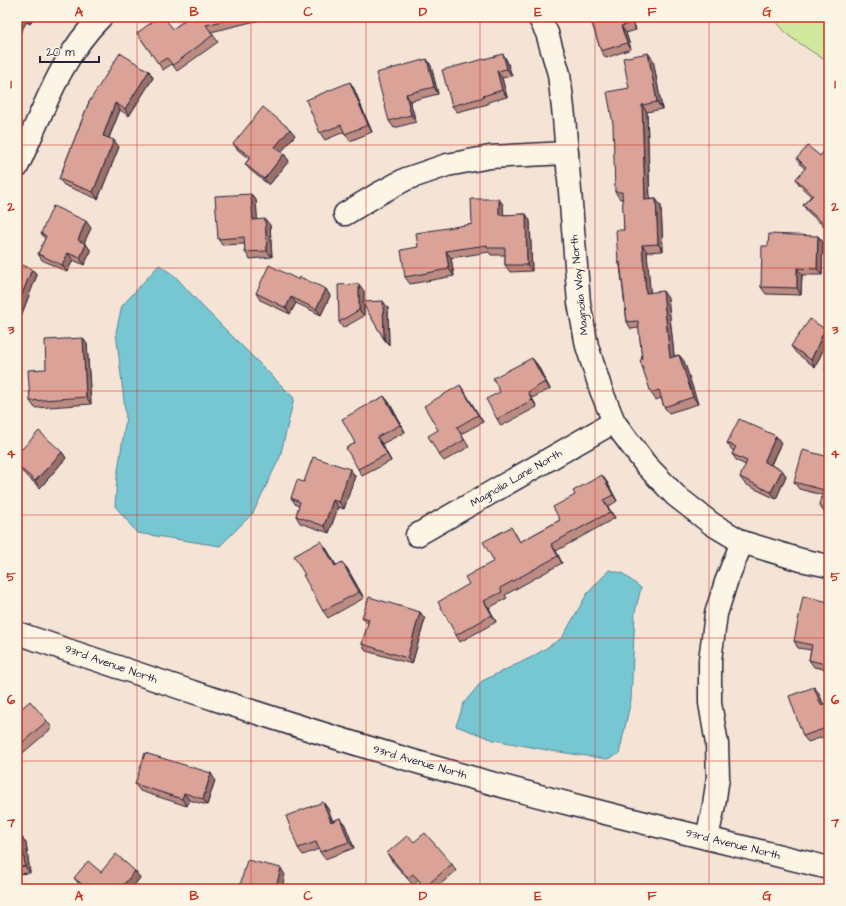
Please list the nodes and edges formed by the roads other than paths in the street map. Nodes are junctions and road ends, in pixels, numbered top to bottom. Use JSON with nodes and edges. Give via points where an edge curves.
{"nodes":[{"id":1,"x":101,"y":17,"type":"edge"},
{"id":2,"x":539,"y":17,"type":"edge"},
{"id":3,"x":567,"y":153,"type":"junction"},
{"id":4,"x":17,"y":167,"type":"edge"},
{"id":5,"x":345,"y":214,"type":"dead end"},
{"id":6,"x":614,"y":422,"type":"junction"},
{"id":7,"x":417,"y":534,"type":"dead end"},
{"id":8,"x":742,"y":542,"type":"junction"},
{"id":9,"x":829,"y":566,"type":"edge"},
{"id":10,"x":17,"y":633,"type":"edge"},
{"id":11,"x":707,"y":838,"type":"junction"},
{"id":12,"x":829,"y":868,"type":"edge"}],
"edges":[{"from":1,"to":4,"type":"street","via":[[64,64]]},
{"from":2,"to":3,"type":"street","name":"Magnolia Way North","via":[[547,33],[558,74]]},
{"from":3,"to":5,"type":"street","via":[[490,158],[447,165],[406,179]]},
{"from":3,"to":6,"type":"street","name":"Magnolia Way North","via":[[579,303],[587,346]]},
{"from":6,"to":7,"type":"street","name":"Magnolia Lane North"},
{"from":6,"to":8,"type":"street","name":"Magnolia Way North","via":[[646,465],[676,496],[712,524]]},
{"from":8,"to":9,"type":"street","name":"Magnolia Way North"},
{"from":8,"to":11,"type":"street","via":[[716,614],[710,660],[710,703],[717,744],[718,777]]},
{"from":10,"to":11,"type":"street","name":"93rd Avenue North","via":[[276,720],[410,760]]},
{"from":11,"to":12,"type":"street","name":"93rd Avenue North"}]}
